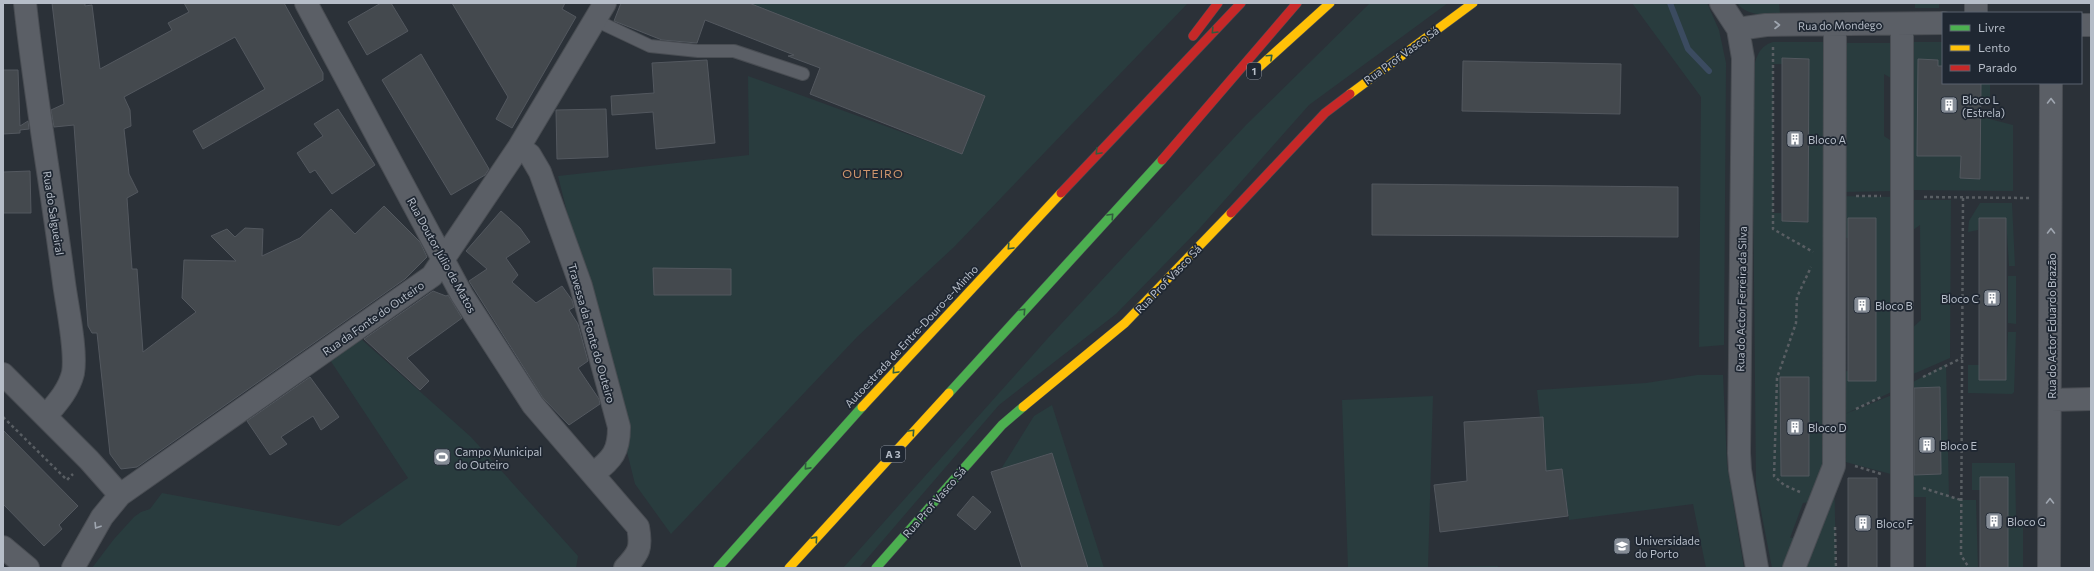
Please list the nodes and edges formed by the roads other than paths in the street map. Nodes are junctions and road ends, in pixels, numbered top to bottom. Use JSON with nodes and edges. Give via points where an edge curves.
{"nodes":[{"id":1,"x":25,"y":3,"type":"edge"},
{"id":2,"x":306,"y":3,"type":"edge"},
{"id":3,"x":1218,"y":3,"type":"edge"},
{"id":4,"x":1241,"y":3,"type":"edge"},
{"id":5,"x":1297,"y":3,"type":"edge"},
{"id":6,"x":1330,"y":3,"type":"edge"},
{"id":7,"x":1473,"y":3,"type":"edge"},
{"id":8,"x":1721,"y":3,"type":"edge"},
{"id":9,"x":600,"y":11,"type":"edge"},
{"id":10,"x":1902,"y":24,"type":"junction"},
{"id":11,"x":1942,"y":24,"type":"edge"},
{"id":12,"x":1836,"y":25,"type":"junction"},
{"id":13,"x":1738,"y":30,"type":"junction"},
{"id":14,"x":1185,"y":45,"type":"dead end"},
{"id":15,"x":1176,"y":57,"type":"dead end"},
{"id":16,"x":1253,"y":73,"type":"dead end"},
{"id":17,"x":803,"y":74,"type":"dead end"},
{"id":18,"x":2051,"y":84,"type":"edge"},
{"id":19,"x":1236,"y":89,"type":"dead end"},
{"id":20,"x":1125,"y":124,"type":"junction"},
{"id":21,"x":1180,"y":141,"type":"junction"},
{"id":22,"x":519,"y":147,"type":"junction"},
{"id":23,"x":444,"y":260,"type":"junction"},
{"id":24,"x":3,"y":374,"type":"edge"},
{"id":25,"x":2091,"y":399,"type":"edge"},
{"id":26,"x":2051,"y":400,"type":"junction"},
{"id":27,"x":46,"y":416,"type":"junction"},
{"id":28,"x":593,"y":474,"type":"junction"},
{"id":29,"x":120,"y":494,"type":"junction"},
{"id":30,"x":3,"y":547,"type":"edge"},
{"id":31,"x":28,"y":568,"type":"edge"},
{"id":32,"x":73,"y":568,"type":"edge"},
{"id":33,"x":625,"y":568,"type":"edge"},
{"id":34,"x":718,"y":568,"type":"edge"},
{"id":35,"x":789,"y":568,"type":"edge"},
{"id":36,"x":876,"y":568,"type":"edge"},
{"id":37,"x":1757,"y":568,"type":"edge"},
{"id":38,"x":1794,"y":568,"type":"edge"},
{"id":39,"x":1902,"y":568,"type":"edge"},
{"id":40,"x":2049,"y":568,"type":"edge"}],
"edges":[{"from":1,"to":27,"type":"street","name":"Rua do Salgueiral","via":[[74,362],[68,386]]},
{"from":2,"to":23,"type":"street","name":"Rua Doutor Júlio de Matos"},
{"from":3,"to":14,"type":"main road"},
{"from":4,"to":20,"type":"main road","one_way":true},
{"from":5,"to":21,"type":"main road","number":"1"},
{"from":16,"to":6,"type":"main road","number":"1","one_way":true,"via":[[1308,20]]},
{"from":7,"to":36,"type":"main road","name":"Rua Prof Vasco Sá","via":[[1325,113],[1125,323],[1002,425]]},
{"from":8,"to":13,"type":"street"},
{"from":9,"to":17,"type":"lane","via":[[650,46],[698,51],[734,51]]},
{"from":9,"to":22,"type":"street","name":"Rua da Fonte do Outeiro"},
{"from":10,"to":11,"type":"street","name":"Rua do Mondego"},
{"from":10,"to":12,"type":"street","name":"Rua do Mondego"},
{"from":10,"to":39,"type":"street"},
{"from":13,"to":12,"type":"street","name":"Rua do Mondego","one_way":true,"via":[[1766,25]]},
{"from":12,"to":38,"type":"street","via":[[1834,466]]},
{"from":13,"to":37,"type":"street","name":"Rua do Actor Ferreira da Silva","via":[[1743,58],[1739,453]]},
{"from":15,"to":20,"type":"main road"},
{"from":26,"to":18,"type":"street","name":"Rua do Actor Eduardo Brazão","one_way":true},
{"from":19,"to":21,"type":"main road","number":"1"},
{"from":20,"to":34,"type":"main road","name":"Autoestrada de Entre-Douro-e-Minho","one_way":true,"via":[[807,467]]},
{"from":35,"to":21,"type":"main road","number":"A 3","one_way":true},
{"from":22,"to":23,"type":"street","name":"Rua da Fonte do Outeiro"},
{"from":22,"to":28,"type":"street","name":"Travessa da Fonte do Outeiro","via":[[530,155],[540,172],[581,286],[618,427],[619,442],[614,456]]},
{"from":23,"to":28,"type":"street","name":"Rua Doutor Júlio de Matos","via":[[462,295],[532,405]]},
{"from":23,"to":29,"type":"street","name":"Rua da Fonte do Outeiro","via":[[432,276]]},
{"from":24,"to":27,"type":"street"},
{"from":25,"to":26,"type":"street"},
{"from":40,"to":26,"type":"street","name":"Rua do Actor Eduardo Brazão","one_way":true},
{"from":27,"to":29,"type":"street"},
{"from":28,"to":33,"type":"street","name":"Rua Doutor Júlio de Matos","via":[[638,527],[641,543],[636,555]]},
{"from":29,"to":32,"type":"street","name":"Rua da Fonte do Outeiro","one_way":true,"via":[[102,517]]},
{"from":30,"to":31,"type":"street"}]}
